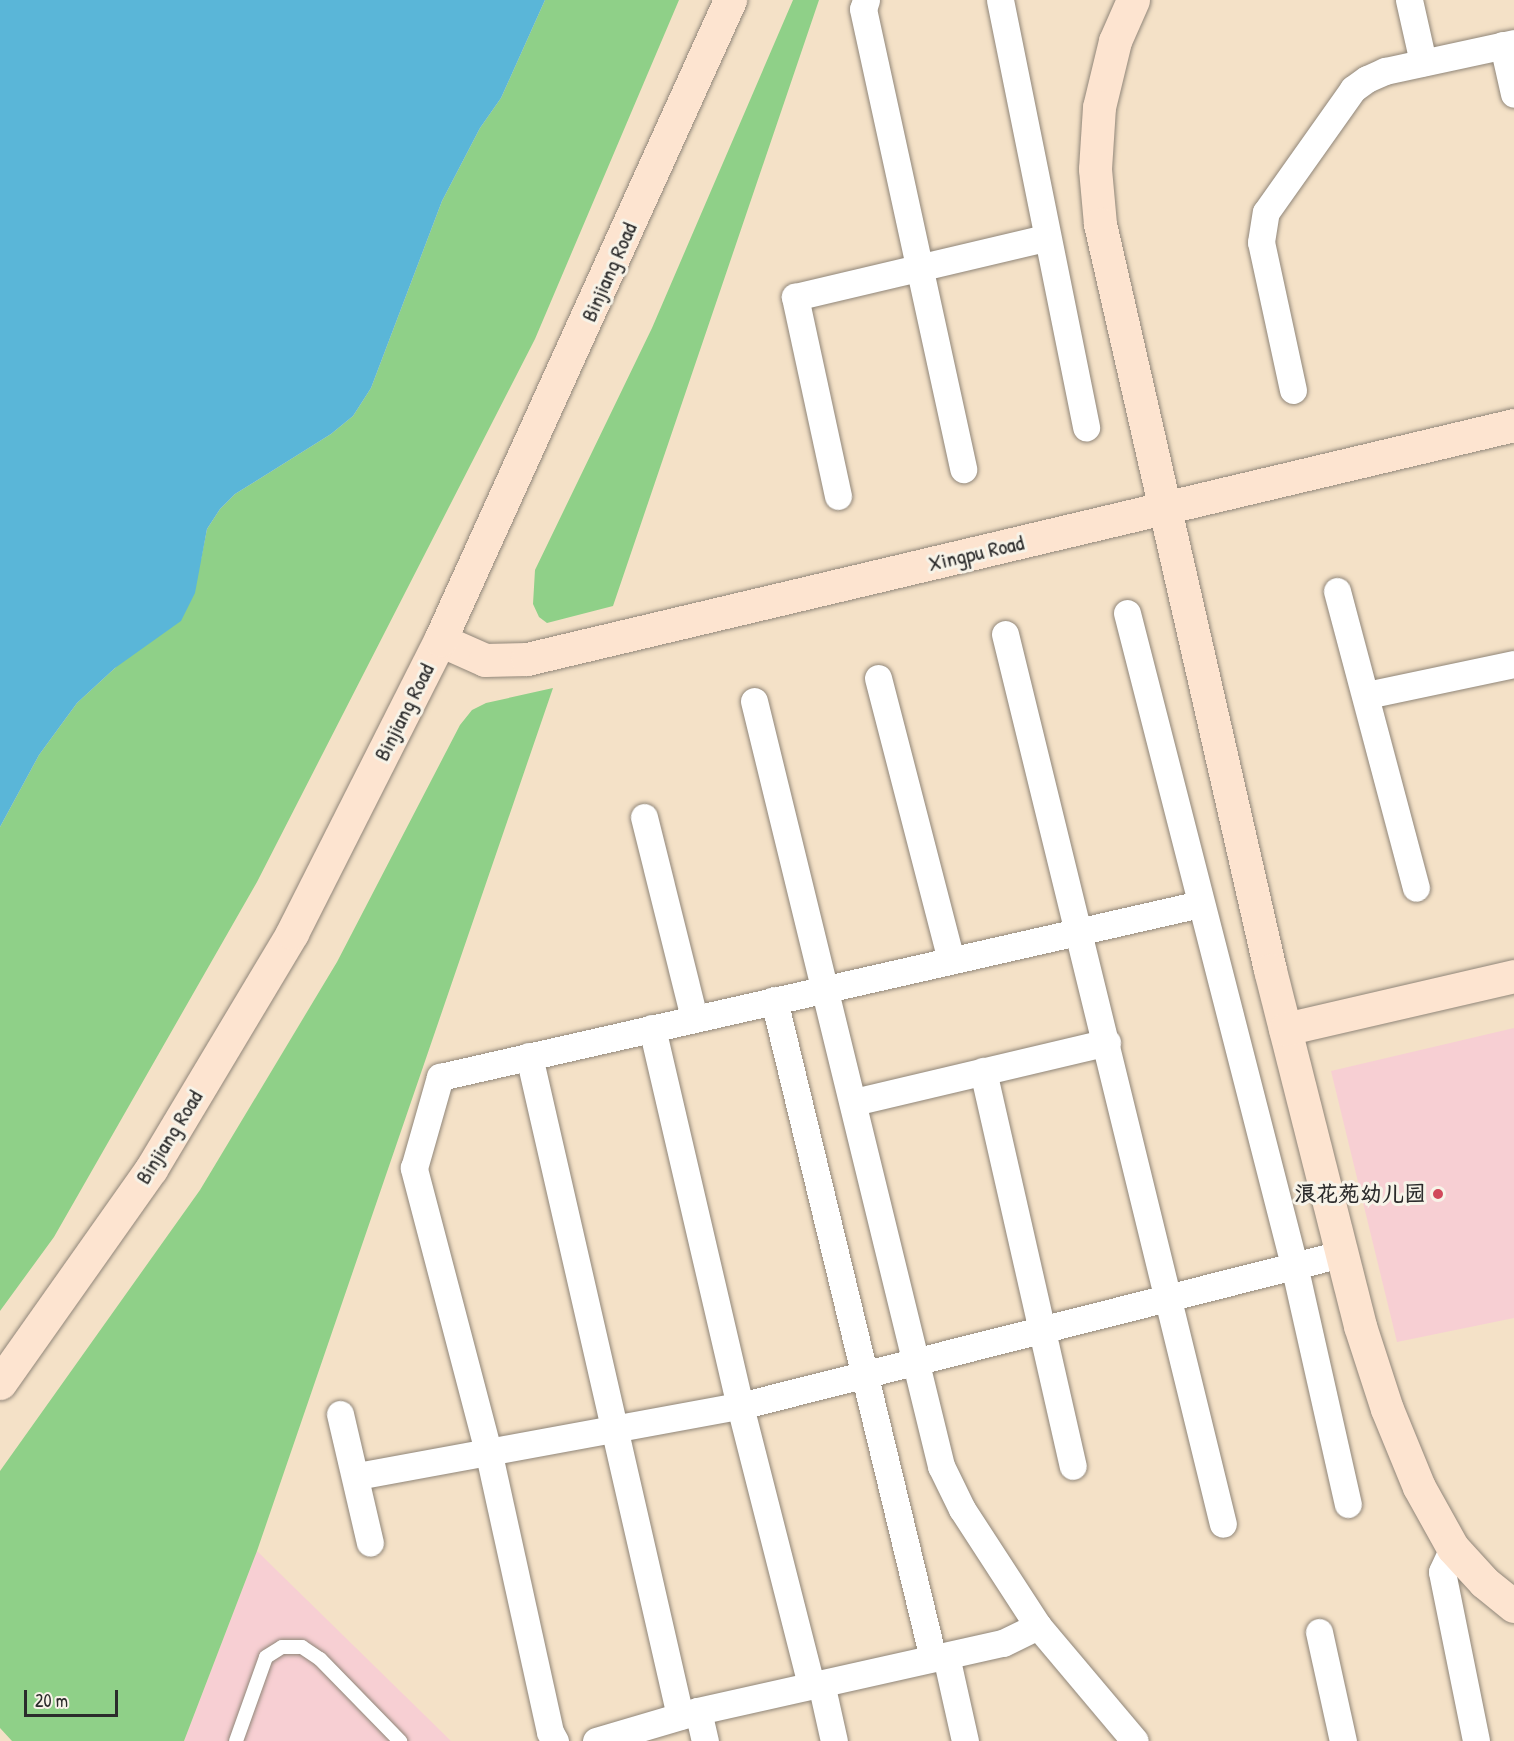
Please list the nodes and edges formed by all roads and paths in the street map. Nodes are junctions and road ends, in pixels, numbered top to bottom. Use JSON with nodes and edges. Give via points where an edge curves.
{"nodes":[{"id":1,"x":730,"y":0,"type":"edge"},
{"id":2,"x":866,"y":0,"type":"edge"},
{"id":3,"x":1000,"y":0,"type":"edge"},
{"id":4,"x":1133,"y":0,"type":"edge"},
{"id":5,"x":1409,"y":0,"type":"edge"},
{"id":6,"x":1509,"y":44,"type":"edge"},
{"id":7,"x":1423,"y":62,"type":"junction"},
{"id":8,"x":1514,"y":94,"type":"edge"},
{"id":9,"x":1045,"y":238,"type":"junction"},
{"id":10,"x":920,"y":268,"type":"junction"},
{"id":11,"x":1293,"y":390,"type":"dead end"},
{"id":12,"x":1514,"y":425,"type":"edge"},
{"id":13,"x":1086,"y":427,"type":"dead end"},
{"id":14,"x":963,"y":469,"type":"dead end"},
{"id":15,"x":838,"y":496,"type":"dead end"},
{"id":16,"x":1163,"y":510,"type":"junction"},
{"id":17,"x":1337,"y":591,"type":"dead end"},
{"id":18,"x":1127,"y":613,"type":"dead end"},
{"id":19,"x":1005,"y":634,"type":"dead end"},
{"id":20,"x":440,"y":640,"type":"junction"},
{"id":21,"x":1514,"y":664,"type":"edge"},
{"id":22,"x":878,"y":678,"type":"dead end"},
{"id":23,"x":1367,"y":695,"type":"junction"},
{"id":24,"x":754,"y":701,"type":"dead end"},
{"id":25,"x":644,"y":817,"type":"dead end"},
{"id":26,"x":1416,"y":888,"type":"dead end"},
{"id":27,"x":1200,"y":904,"type":"junction"},
{"id":28,"x":1080,"y":930,"type":"junction"},
{"id":29,"x":951,"y":960,"type":"junction"},
{"id":30,"x":1514,"y":976,"type":"edge"},
{"id":31,"x":827,"y":988,"type":"junction"},
{"id":32,"x":774,"y":1000,"type":"junction"},
{"id":33,"x":694,"y":1018,"type":"junction"},
{"id":34,"x":652,"y":1028,"type":"junction"},
{"id":35,"x":1285,"y":1029,"type":"junction"},
{"id":36,"x":1107,"y":1042,"type":"junction"},
{"id":37,"x":529,"y":1056,"type":"junction"},
{"id":38,"x":983,"y":1071,"type":"junction"},
{"id":39,"x":854,"y":1102,"type":"junction"},
{"id":40,"x":1341,"y":1254,"type":"junction"},
{"id":41,"x":1293,"y":1265,"type":"junction"},
{"id":42,"x":1168,"y":1298,"type":"junction"},
{"id":43,"x":1043,"y":1330,"type":"junction"},
{"id":44,"x":916,"y":1363,"type":"junction"},
{"id":45,"x":864,"y":1376,"type":"junction"},
{"id":46,"x":0,"y":1383,"type":"edge"},
{"id":47,"x":740,"y":1406,"type":"junction"},
{"id":48,"x":340,"y":1414,"type":"dead end"},
{"id":49,"x":612,"y":1430,"type":"junction"},
{"id":50,"x":488,"y":1451,"type":"junction"},
{"id":51,"x":1073,"y":1466,"type":"dead end"},
{"id":52,"x":357,"y":1476,"type":"junction"},
{"id":53,"x":1348,"y":1504,"type":"dead end"},
{"id":54,"x":1223,"y":1524,"type":"dead end"},
{"id":55,"x":370,"y":1543,"type":"dead end"},
{"id":56,"x":1453,"y":1548,"type":"junction"},
{"id":57,"x":1514,"y":1606,"type":"edge"},
{"id":58,"x":1038,"y":1626,"type":"junction"},
{"id":59,"x":1319,"y":1632,"type":"dead end"},
{"id":60,"x":940,"y":1657,"type":"junction"},
{"id":61,"x":816,"y":1684,"type":"junction"},
{"id":62,"x":689,"y":1714,"type":"junction"},
{"id":63,"x":1110,"y":1729,"type":"edge"},
{"id":64,"x":236,"y":1741,"type":"edge"},
{"id":65,"x":400,"y":1741,"type":"edge"},
{"id":66,"x":555,"y":1741,"type":"edge"},
{"id":67,"x":596,"y":1741,"type":"edge"},
{"id":68,"x":705,"y":1741,"type":"edge"},
{"id":69,"x":834,"y":1741,"type":"edge"},
{"id":70,"x":965,"y":1741,"type":"edge"},
{"id":71,"x":1135,"y":1741,"type":"edge"},
{"id":72,"x":1343,"y":1741,"type":"edge"},
{"id":73,"x":1476,"y":1741,"type":"edge"}],
"edges":[{"from":1,"to":20,"type":"main road","name":"Binjiang Road"},
{"from":2,"to":10,"type":"street","via":[[863,9]]},
{"from":3,"to":9,"type":"street"},
{"from":4,"to":16,"type":"main road","via":[[1115,41],[1099,107],[1095,169],[1100,224]]},
{"from":5,"to":7,"type":"street"},
{"from":6,"to":7,"type":"street"},
{"from":6,"to":8,"type":"street"},
{"from":7,"to":11,"type":"street","via":[[1385,71],[1353,89],[1266,212],[1261,242]]},
{"from":9,"to":10,"type":"street"},
{"from":9,"to":13,"type":"street"},
{"from":10,"to":14,"type":"street"},
{"from":10,"to":15,"type":"street","via":[[795,297]]},
{"from":12,"to":16,"type":"main road","name":"Xingpu Road"},
{"from":16,"to":20,"type":"main road","name":"Xingpu Road","via":[[527,660],[485,660]]},
{"from":16,"to":35,"type":"main road"},
{"from":17,"to":23,"type":"street"},
{"from":18,"to":27,"type":"street"},
{"from":19,"to":28,"type":"street"},
{"from":20,"to":46,"type":"main road","name":"Binjiang Road","via":[[292,933],[151,1168]]},
{"from":21,"to":23,"type":"street"},
{"from":22,"to":29,"type":"street"},
{"from":23,"to":26,"type":"street"},
{"from":24,"to":31,"type":"street"},
{"from":25,"to":33,"type":"street"},
{"from":27,"to":28,"type":"street"},
{"from":27,"to":41,"type":"street"},
{"from":28,"to":29,"type":"street"},
{"from":28,"to":36,"type":"street"},
{"from":29,"to":31,"type":"street"},
{"from":30,"to":35,"type":"main road"},
{"from":31,"to":32,"type":"street"},
{"from":31,"to":39,"type":"street"},
{"from":32,"to":33,"type":"street"},
{"from":32,"to":45,"type":"street"},
{"from":33,"to":34,"type":"street"},
{"from":34,"to":37,"type":"street"},
{"from":34,"to":47,"type":"street"},
{"from":35,"to":40,"type":"main road"},
{"from":36,"to":38,"type":"street"},
{"from":36,"to":42,"type":"street"},
{"from":37,"to":49,"type":"street"},
{"from":37,"to":50,"type":"street","via":[[440,1077],[414,1168]]},
{"from":38,"to":39,"type":"street"},
{"from":38,"to":43,"type":"street"},
{"from":39,"to":44,"type":"street"},
{"from":40,"to":41,"type":"street"},
{"from":40,"to":56,"type":"main road","via":[[1387,1409],[1419,1487]]},
{"from":41,"to":42,"type":"street"},
{"from":41,"to":53,"type":"street"},
{"from":42,"to":43,"type":"street"},
{"from":42,"to":54,"type":"street"},
{"from":43,"to":44,"type":"street"},
{"from":43,"to":51,"type":"street"},
{"from":44,"to":45,"type":"street"},
{"from":44,"to":58,"type":"street","via":[[945,1474],[962,1509]]},
{"from":45,"to":47,"type":"street"},
{"from":45,"to":60,"type":"street"},
{"from":47,"to":49,"type":"street"},
{"from":47,"to":61,"type":"street"},
{"from":48,"to":52,"type":"street"},
{"from":49,"to":50,"type":"street"},
{"from":49,"to":62,"type":"street"},
{"from":50,"to":52,"type":"street"},
{"from":50,"to":66,"type":"street"},
{"from":52,"to":55,"type":"street"},
{"from":56,"to":57,"type":"main road","via":[[1484,1582]]},
{"from":56,"to":73,"type":"street","via":[[1442,1572]]},
{"from":58,"to":60,"type":"street","via":[[1004,1643]]},
{"from":58,"to":63,"type":"street"},
{"from":59,"to":72,"type":"street"},
{"from":60,"to":61,"type":"street"},
{"from":60,"to":70,"type":"street"},
{"from":61,"to":62,"type":"street"},
{"from":61,"to":69,"type":"street"},
{"from":62,"to":67,"type":"street"},
{"from":62,"to":68,"type":"street"},
{"from":63,"to":71,"type":"street"},
{"from":64,"to":65,"type":"lane","via":[[266,1657],[282,1647],[302,1647],[320,1659]]}]}
